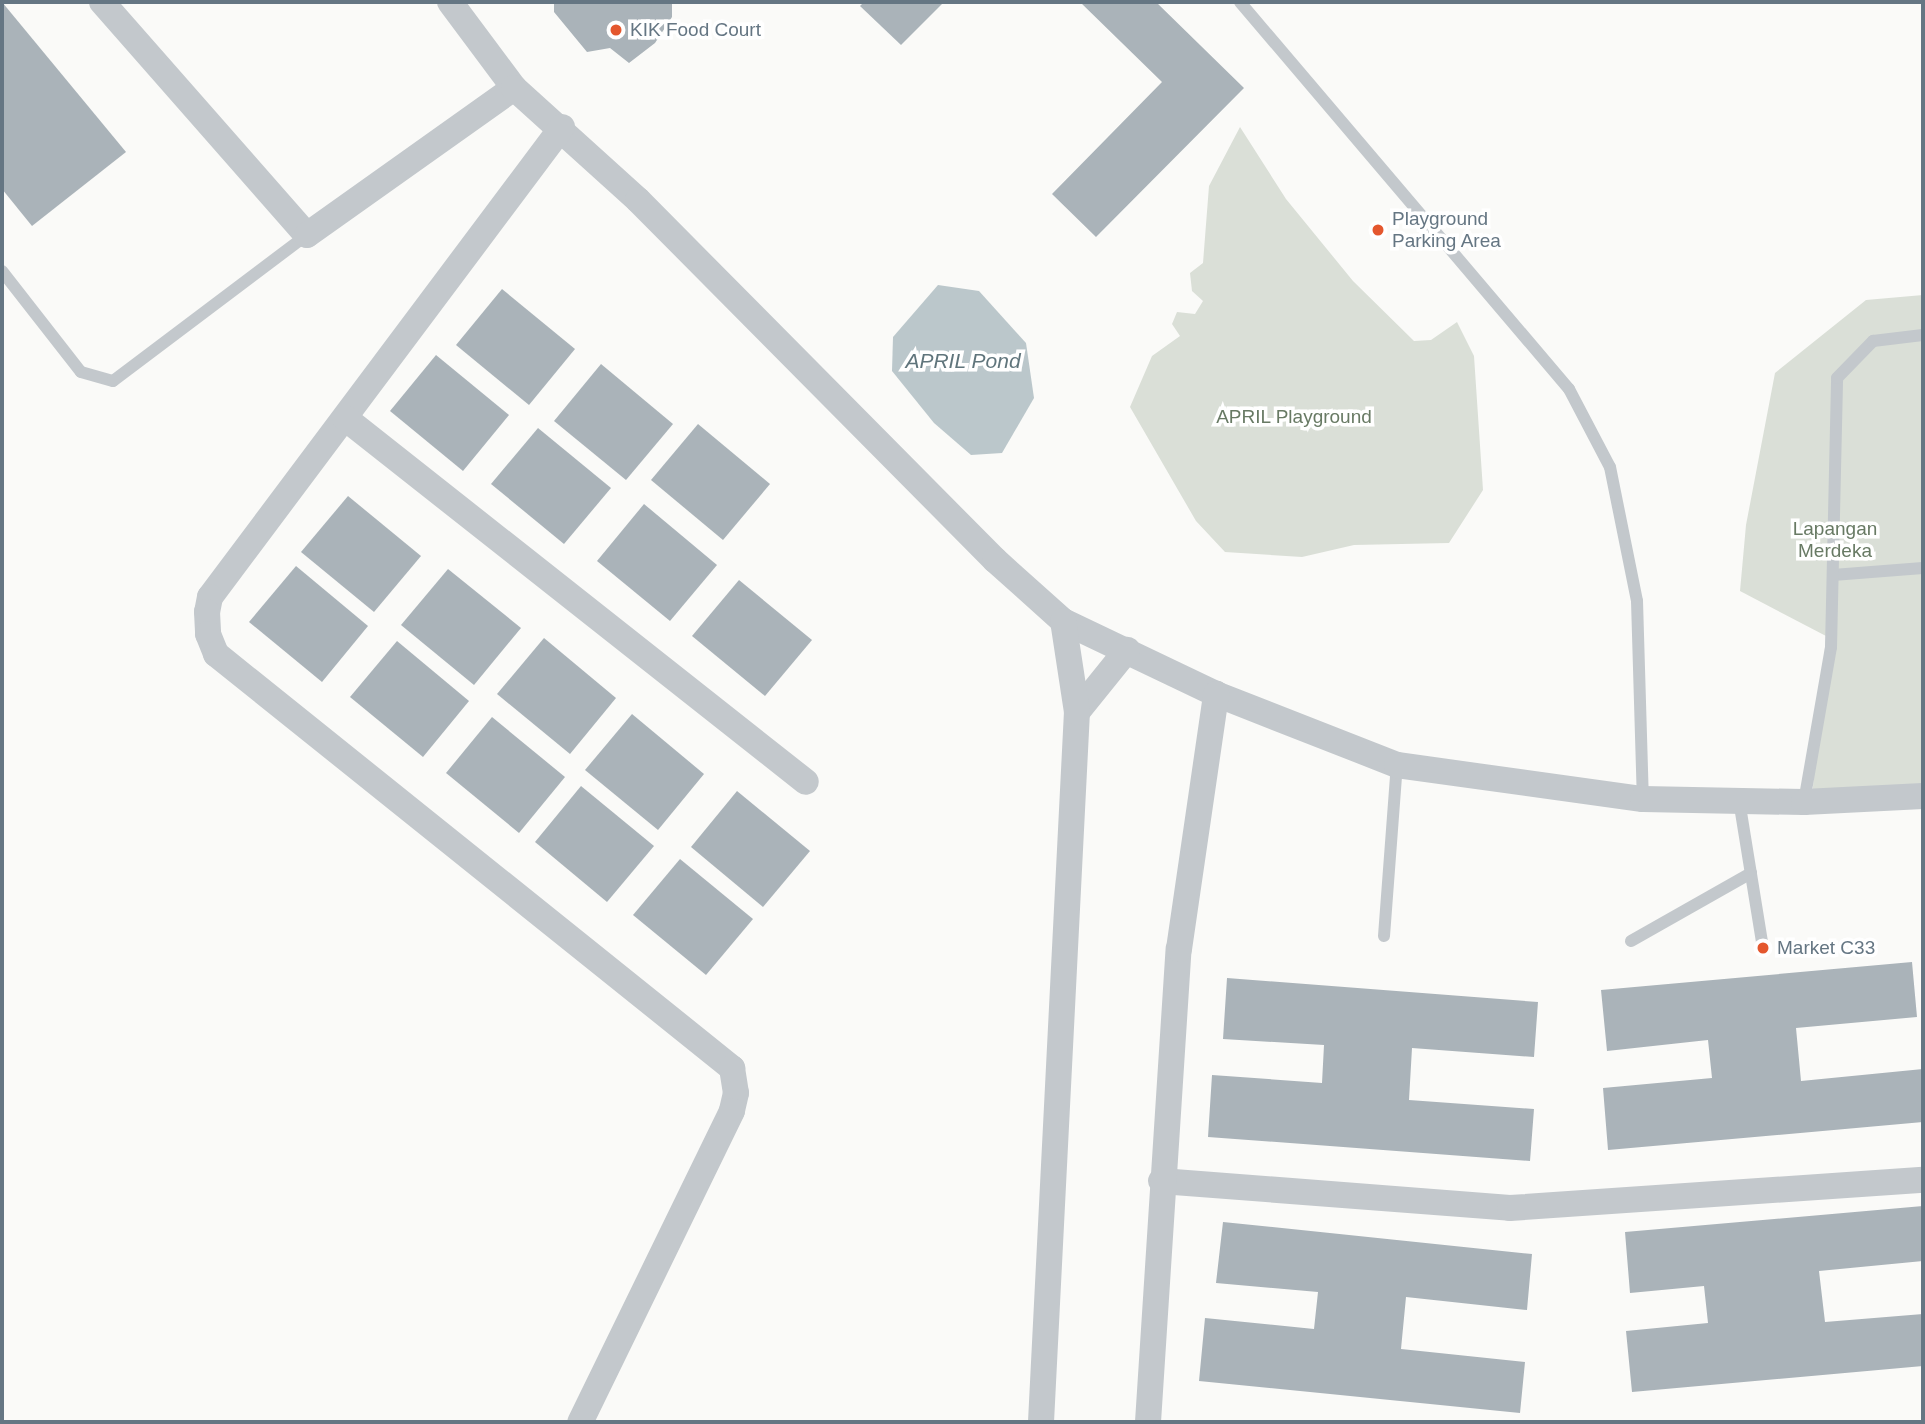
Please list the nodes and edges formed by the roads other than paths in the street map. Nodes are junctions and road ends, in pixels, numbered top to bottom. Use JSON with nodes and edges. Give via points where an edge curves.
{"nodes":[{"id":1,"x":102,"y":2,"type":"edge"},
{"id":2,"x":1240,"y":2,"type":"edge"},
{"id":3,"x":455,"y":4,"type":"edge"},
{"id":4,"x":513,"y":88,"type":"junction"},
{"id":5,"x":562,"y":127,"type":"junction"},
{"id":6,"x":307,"y":235,"type":"junction"},
{"id":7,"x":2,"y":271,"type":"edge"},
{"id":8,"x":1923,"y":335,"type":"edge"},
{"id":9,"x":345,"y":418,"type":"junction"},
{"id":10,"x":1923,"y":568,"type":"edge"},
{"id":11,"x":1833,"y":575,"type":"junction"},
{"id":12,"x":1063,"y":621,"type":"junction"},
{"id":13,"x":1127,"y":650,"type":"junction"},
{"id":14,"x":1216,"y":694,"type":"junction"},
{"id":15,"x":1077,"y":712,"type":"junction"},
{"id":16,"x":1397,"y":765,"type":"junction"},
{"id":17,"x":806,"y":782,"type":"dead end"},
{"id":18,"x":1923,"y":796,"type":"edge"},
{"id":19,"x":1643,"y":799,"type":"junction"},
{"id":20,"x":1739,"y":800,"type":"junction"},
{"id":21,"x":1804,"y":802,"type":"junction"},
{"id":22,"x":1751,"y":873,"type":"junction"},
{"id":23,"x":1384,"y":936,"type":"dead end"},
{"id":24,"x":1631,"y":941,"type":"dead end"},
{"id":25,"x":1763,"y":948,"type":"dead end"},
{"id":26,"x":1923,"y":1180,"type":"edge"},
{"id":27,"x":1161,"y":1181,"type":"junction"},
{"id":28,"x":580,"y":1422,"type":"edge"},
{"id":29,"x":1041,"y":1422,"type":"edge"},
{"id":30,"x":1148,"y":1422,"type":"edge"}],
"edges":[{"from":1,"to":6,"type":"street"},
{"from":2,"to":19,"type":"lane","via":[[1569,389],[1610,467],[1637,601]]},
{"from":3,"to":4,"type":"street"},
{"from":4,"to":5,"type":"street"},
{"from":4,"to":6,"type":"street"},
{"from":5,"to":9,"type":"street"},
{"from":5,"to":12,"type":"street","via":[[985,550]]},
{"from":6,"to":7,"type":"lane","via":[[113,381],[81,372]]},
{"from":8,"to":11,"type":"lane","via":[[1873,341],[1837,378]]},
{"from":9,"to":17,"type":"street"},
{"from":9,"to":28,"type":"street","via":[[210,597],[208,634],[216,654],[732,1068],[732,1111]]},
{"from":10,"to":11,"type":"lane"},
{"from":11,"to":21,"type":"lane","via":[[1831,647]]},
{"from":12,"to":13,"type":"street"},
{"from":12,"to":15,"type":"street"},
{"from":13,"to":14,"type":"street"},
{"from":13,"to":15,"type":"street"},
{"from":14,"to":16,"type":"street"},
{"from":14,"to":27,"type":"street","via":[[1179,949]]},
{"from":15,"to":29,"type":"street"},
{"from":16,"to":19,"type":"street"},
{"from":16,"to":23,"type":"lane"},
{"from":18,"to":21,"type":"street"},
{"from":19,"to":20,"type":"street"},
{"from":20,"to":21,"type":"street"},
{"from":20,"to":22,"type":"lane"},
{"from":22,"to":24,"type":"lane"},
{"from":22,"to":25,"type":"lane"},
{"from":26,"to":27,"type":"street","via":[[1510,1208]]},
{"from":27,"to":30,"type":"street"}]}
